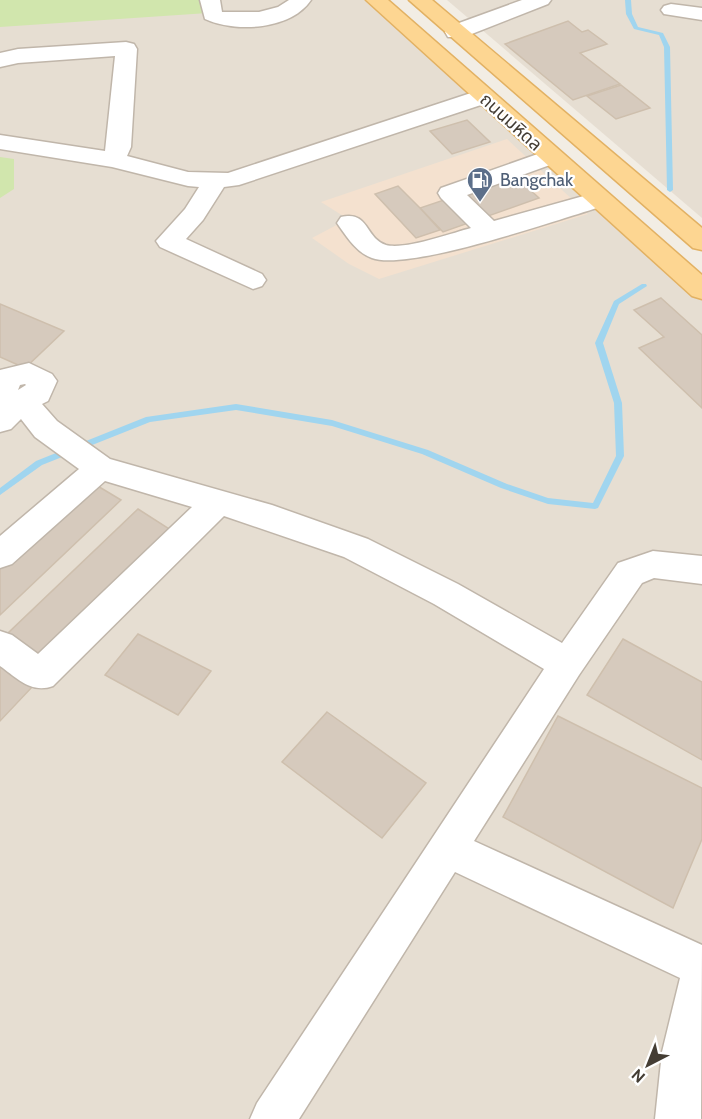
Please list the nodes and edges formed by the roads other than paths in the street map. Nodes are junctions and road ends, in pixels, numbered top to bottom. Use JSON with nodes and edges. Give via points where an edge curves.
{"nodes":[{"id":1,"x":210,"y":0,"type":"edge"},
{"id":2,"x":301,"y":0,"type":"edge"},
{"id":3,"x":376,"y":0,"type":"edge"},
{"id":4,"x":419,"y":0,"type":"edge"},
{"id":5,"x":541,"y":0,"type":"edge"},
{"id":6,"x":671,"y":9,"type":"dead end"},
{"id":7,"x":702,"y":14,"type":"edge"},
{"id":8,"x":456,"y":32,"type":"junction"},
{"id":9,"x":0,"y":60,"type":"edge"},
{"id":10,"x":482,"y":97,"type":"junction"},
{"id":11,"x":0,"y":142,"type":"edge"},
{"id":12,"x":549,"y":157,"type":"junction"},
{"id":13,"x":113,"y":160,"type":"junction"},
{"id":14,"x":216,"y":180,"type":"junction"},
{"id":15,"x":598,"y":200,"type":"junction"},
{"id":16,"x":350,"y":223,"type":"dead end"},
{"id":17,"x":489,"y":231,"type":"junction"},
{"id":18,"x":702,"y":242,"type":"edge"},
{"id":19,"x":253,"y":280,"type":"dead end"},
{"id":20,"x":702,"y":290,"type":"edge"},
{"id":21,"x":8,"y":392,"type":"edge"},
{"id":22,"x":95,"y":465,"type":"junction"},
{"id":23,"x":218,"y":502,"type":"junction"},
{"id":24,"x":0,"y":555,"type":"edge"},
{"id":25,"x":702,"y":570,"type":"edge"},
{"id":26,"x":0,"y":646,"type":"edge"},
{"id":27,"x":567,"y":664,"type":"junction"},
{"id":28,"x":448,"y":849,"type":"junction"},
{"id":29,"x":702,"y":967,"type":"edge"},
{"id":30,"x":702,"y":973,"type":"edge"},
{"id":31,"x":273,"y":1119,"type":"edge"},
{"id":32,"x":678,"y":1119,"type":"edge"}],
"edges":[{"from":1,"to":2,"type":"street","via":[[212,15],[231,20],[285,13]]},
{"from":3,"to":10,"type":"main road","name":"ถนนมหิดล"},
{"from":4,"to":8,"type":"main road","name":"ถนนมหิดล"},
{"from":5,"to":8,"type":"street"},
{"from":6,"to":7,"type":"street"},
{"from":8,"to":18,"type":"main road","name":"ถนนมหิดล"},
{"from":9,"to":13,"type":"street","via":[[126,49],[119,147]]},
{"from":10,"to":12,"type":"main road","name":"ถนนมหิดล"},
{"from":10,"to":14,"type":"street","via":[[230,180]]},
{"from":11,"to":13,"type":"street"},
{"from":12,"to":15,"type":"main road","name":"ถนนมหิดล"},
{"from":12,"to":17,"type":"street","via":[[450,193]]},
{"from":13,"to":14,"type":"street","via":[[188,179]]},
{"from":14,"to":19,"type":"street","via":[[194,214],[169,241]]},
{"from":15,"to":17,"type":"street"},
{"from":15,"to":20,"type":"main road","name":"ถนนมหิดล"},
{"from":16,"to":17,"type":"street","via":[[370,246],[395,255]]},
{"from":21,"to":22,"type":"street","via":[[46,429]]},
{"from":22,"to":23,"type":"street"},
{"from":22,"to":24,"type":"street"},
{"from":23,"to":26,"type":"street","via":[[40,675]]},
{"from":23,"to":27,"type":"street","via":[[356,548],[446,594]]},
{"from":25,"to":27,"type":"street","via":[[653,564],[630,573]]},
{"from":27,"to":28,"type":"street"},
{"from":28,"to":29,"type":"street"},
{"from":28,"to":31,"type":"street"},
{"from":30,"to":32,"type":"street","via":[[684,1052]]}]}
